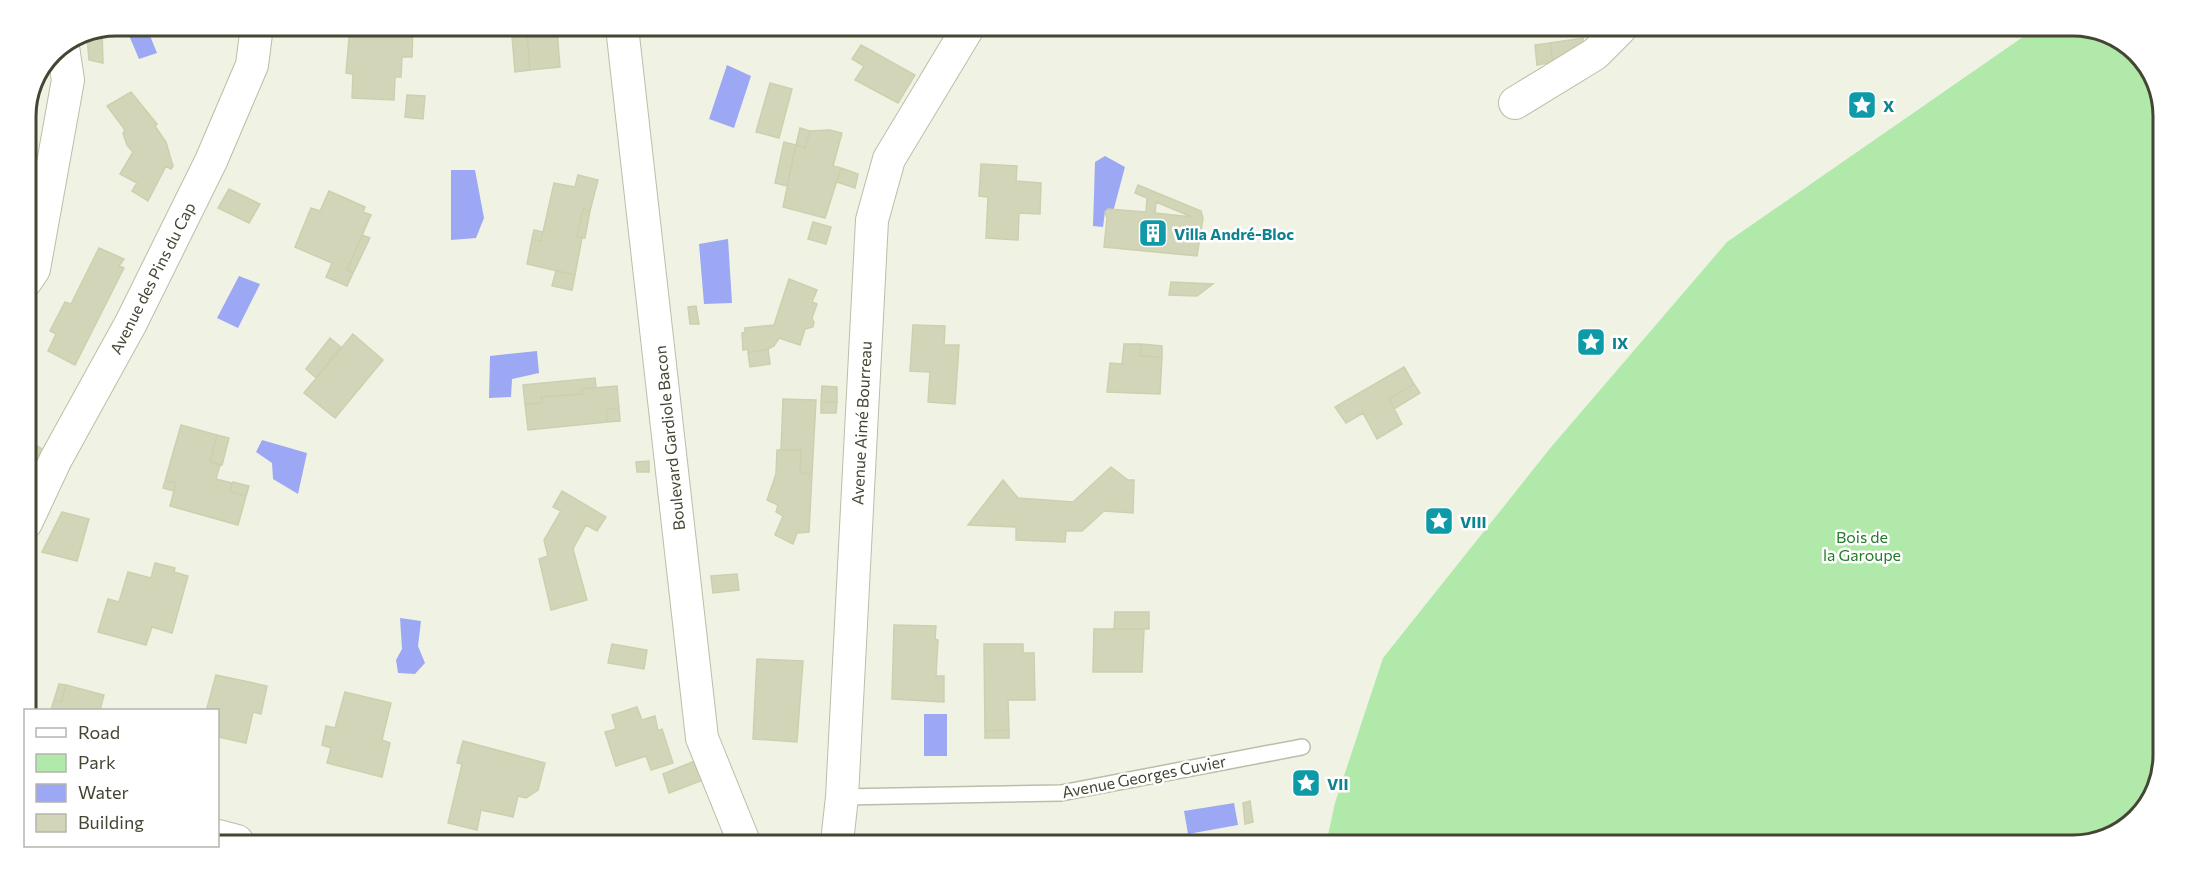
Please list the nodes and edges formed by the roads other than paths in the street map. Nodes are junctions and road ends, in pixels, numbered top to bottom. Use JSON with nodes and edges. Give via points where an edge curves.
{"nodes":[{"id":1,"x":256,"y":36,"type":"edge"},
{"id":2,"x":623,"y":36,"type":"edge"},
{"id":3,"x":963,"y":36,"type":"edge"},
{"id":4,"x":1613,"y":36,"type":"edge"},
{"id":5,"x":64,"y":55,"type":"edge"},
{"id":6,"x":1515,"y":103,"type":"dead end"},
{"id":7,"x":36,"y":258,"type":"edge"},
{"id":8,"x":36,"y":502,"type":"edge"},
{"id":9,"x":1302,"y":747,"type":"dead end"},
{"id":10,"x":842,"y":797,"type":"junction"},
{"id":11,"x":741,"y":835,"type":"edge"},
{"id":12,"x":838,"y":835,"type":"edge"}],
"edges":[{"from":1,"to":8,"type":"street","name":"Avenue des Pins du Cap","via":[[252,65],[211,161]]},
{"from":2,"to":11,"type":"street","name":"Boulevard Gardiole Bacon","via":[[702,738]]},
{"from":3,"to":10,"type":"street","name":"Avenue Aimé Bourreau","via":[[889,159],[872,220]]},
{"from":4,"to":6,"type":"street","via":[[1595,54]]},
{"from":5,"to":7,"type":"street","via":[[68,80]]},
{"from":9,"to":10,"type":"lane","name":"Avenue Georges Cuvier","via":[[1061,793]]},
{"from":10,"to":12,"type":"street","name":"Avenue Aimé Bourreau"}]}
